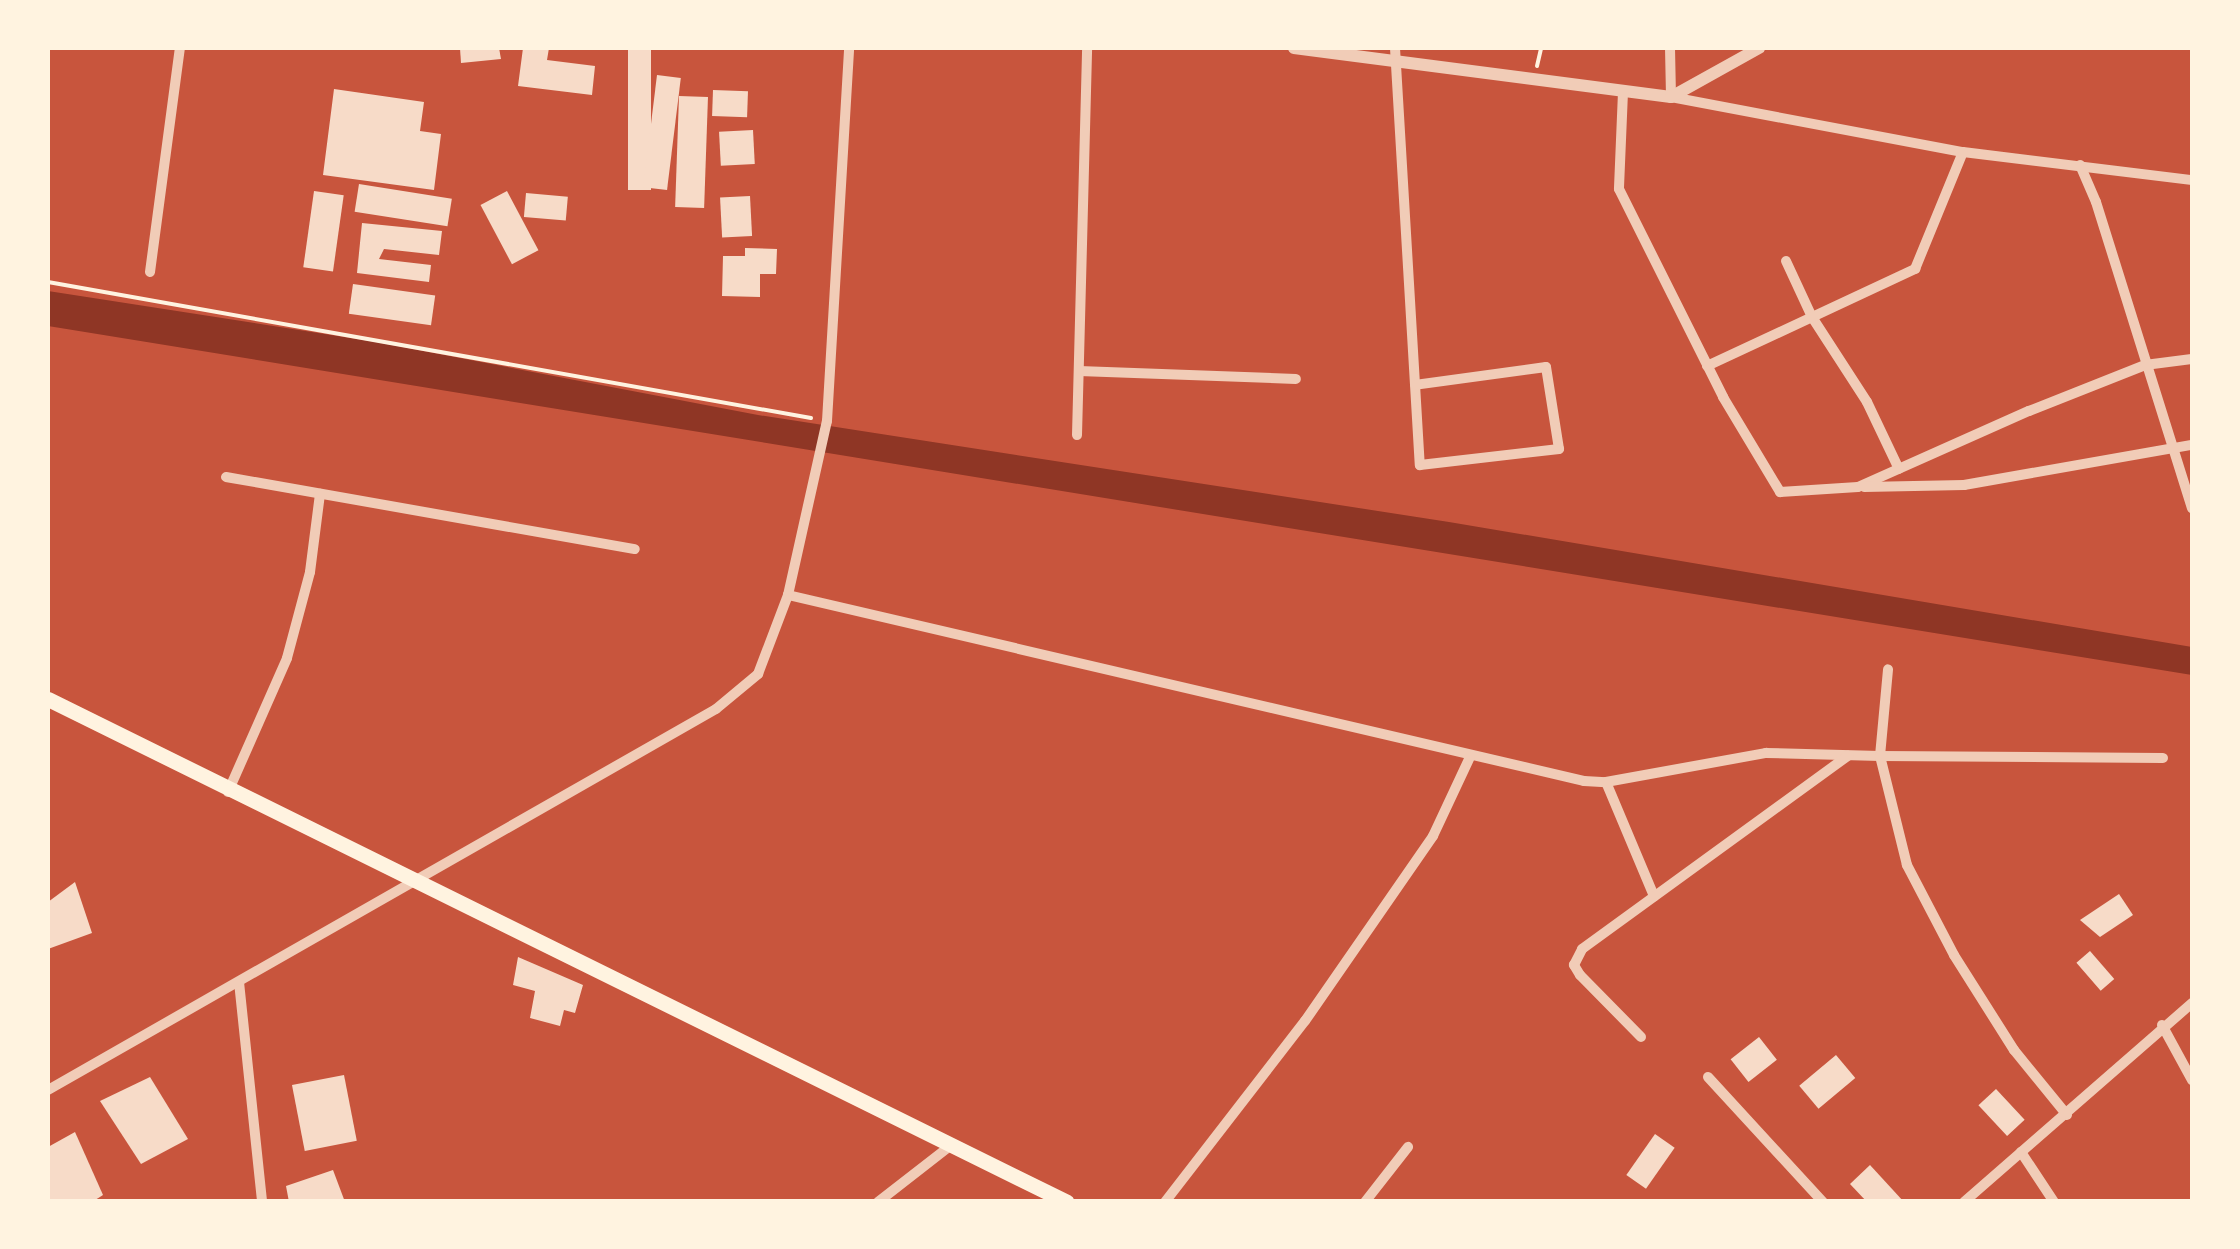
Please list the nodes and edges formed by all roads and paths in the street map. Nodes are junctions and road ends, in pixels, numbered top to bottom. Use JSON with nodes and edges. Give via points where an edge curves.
{"nodes":[{"id":1,"x":180,"y":48,"type":"edge"},
{"id":2,"x":849,"y":48,"type":"edge"},
{"id":3,"x":1087,"y":48,"type":"edge"},
{"id":4,"x":1294,"y":48,"type":"edge"},
{"id":5,"x":1670,"y":48,"type":"edge"},
{"id":6,"x":1758,"y":48,"type":"edge"},
{"id":7,"x":1395,"y":54,"type":"edge"},
{"id":8,"x":1623,"y":92,"type":"junction"},
{"id":9,"x":1672,"y":97,"type":"junction"},
{"id":10,"x":1963,"y":152,"type":"junction"},
{"id":11,"x":2080,"y":166,"type":"junction"},
{"id":12,"x":2192,"y":180,"type":"edge"},
{"id":13,"x":1786,"y":261,"type":"dead end"},
{"id":14,"x":150,"y":272,"type":"dead end"},
{"id":15,"x":48,"y":282,"type":"edge"},
{"id":16,"x":1812,"y":317,"type":"junction"},
{"id":17,"x":2192,"y":360,"type":"edge"},
{"id":18,"x":2145,"y":365,"type":"junction"},
{"id":19,"x":1706,"y":366,"type":"junction"},
{"id":20,"x":1078,"y":371,"type":"junction"},
{"id":21,"x":1296,"y":379,"type":"dead end"},
{"id":22,"x":1415,"y":385,"type":"junction"},
{"id":23,"x":827,"y":420,"type":"junction"},
{"id":24,"x":1078,"y":435,"type":"dead end"},
{"id":25,"x":2192,"y":445,"type":"edge"},
{"id":26,"x":2173,"y":448,"type":"junction"},
{"id":27,"x":1899,"y":469,"type":"junction"},
{"id":28,"x":226,"y":477,"type":"dead end"},
{"id":29,"x":1858,"y":487,"type":"junction"},
{"id":30,"x":320,"y":494,"type":"junction"},
{"id":31,"x":2192,"y":508,"type":"edge"},
{"id":32,"x":635,"y":548,"type":"dead end"},
{"id":33,"x":788,"y":595,"type":"junction"},
{"id":34,"x":1888,"y":669,"type":"dead end"},
{"id":35,"x":48,"y":699,"type":"edge"},
{"id":36,"x":1849,"y":755,"type":"junction"},
{"id":37,"x":1470,"y":756,"type":"junction"},
{"id":38,"x":1880,"y":756,"type":"junction"},
{"id":39,"x":2163,"y":758,"type":"dead end"},
{"id":40,"x":1606,"y":782,"type":"junction"},
{"id":41,"x":228,"y":792,"type":"junction"},
{"id":42,"x":414,"y":884,"type":"junction"},
{"id":43,"x":1654,"y":896,"type":"junction"},
{"id":44,"x":239,"y":982,"type":"junction"},
{"id":45,"x":2192,"y":1003,"type":"edge"},
{"id":46,"x":2162,"y":1026,"type":"junction"},
{"id":47,"x":1640,"y":1037,"type":"dead end"},
{"id":48,"x":1708,"y":1076,"type":"dead end"},
{"id":49,"x":2192,"y":1080,"type":"edge"},
{"id":50,"x":48,"y":1090,"type":"edge"},
{"id":51,"x":2067,"y":1115,"type":"junction"},
{"id":52,"x":950,"y":1146,"type":"junction"},
{"id":53,"x":1408,"y":1146,"type":"dead end"},
{"id":54,"x":2021,"y":1152,"type":"junction"},
{"id":55,"x":262,"y":1202,"type":"edge"},
{"id":56,"x":878,"y":1202,"type":"edge"},
{"id":57,"x":1067,"y":1202,"type":"edge"},
{"id":58,"x":1164,"y":1202,"type":"edge"},
{"id":59,"x":1365,"y":1202,"type":"edge"},
{"id":60,"x":1823,"y":1202,"type":"edge"},
{"id":61,"x":1964,"y":1202,"type":"edge"},
{"id":62,"x":2054,"y":1202,"type":"edge"}],
"edges":[{"from":1,"to":14,"type":"street"},
{"from":2,"to":23,"type":"street"},
{"from":3,"to":20,"type":"street"},
{"from":4,"to":7,"type":"street"},
{"from":5,"to":9,"type":"street"},
{"from":6,"to":9,"type":"street"},
{"from":7,"to":8,"type":"street"},
{"from":7,"to":22,"type":"street"},
{"from":8,"to":9,"type":"street"},
{"from":8,"to":19,"type":"street","via":[[1618,189]]},
{"from":9,"to":10,"type":"street"},
{"from":10,"to":11,"type":"street"},
{"from":10,"to":16,"type":"street","via":[[1915,269]]},
{"from":11,"to":12,"type":"street"},
{"from":11,"to":18,"type":"street"},
{"from":13,"to":16,"type":"street"},
{"from":15,"to":23,"type":"path"},
{"from":16,"to":19,"type":"street"},
{"from":16,"to":27,"type":"street","via":[[1867,402]]},
{"from":17,"to":18,"type":"street"},
{"from":18,"to":26,"type":"street"},
{"from":18,"to":27,"type":"street"},
{"from":19,"to":29,"type":"street","via":[[1780,492]]},
{"from":20,"to":21,"type":"street"},
{"from":20,"to":24,"type":"street"},
{"from":22,"to":22,"type":"street","via":[[1546,367],[1558,449],[1420,465]]},
{"from":23,"to":33,"type":"street"},
{"from":25,"to":26,"type":"street"},
{"from":26,"to":29,"type":"street","via":[[1964,485]]},
{"from":26,"to":31,"type":"street"},
{"from":27,"to":29,"type":"street"},
{"from":28,"to":30,"type":"street"},
{"from":30,"to":32,"type":"street"},
{"from":30,"to":41,"type":"street","via":[[310,572],[287,658]]},
{"from":33,"to":37,"type":"street"},
{"from":33,"to":42,"type":"street","via":[[758,674],[716,709]]},
{"from":34,"to":38,"type":"street"},
{"from":35,"to":41,"type":"main road"},
{"from":36,"to":38,"type":"street"},
{"from":36,"to":40,"type":"street","via":[[1766,752]]},
{"from":36,"to":43,"type":"street"},
{"from":37,"to":40,"type":"street"},
{"from":37,"to":58,"type":"street","via":[[1433,836],[1305,1021]]},
{"from":38,"to":39,"type":"street"},
{"from":38,"to":51,"type":"street","via":[[1907,865],[1938,925],[2014,1050]]},
{"from":40,"to":43,"type":"street"},
{"from":41,"to":42,"type":"main road"},
{"from":42,"to":44,"type":"street"},
{"from":42,"to":52,"type":"main road"},
{"from":43,"to":47,"type":"street","via":[[1582,949],[1574,965]]},
{"from":44,"to":50,"type":"street"},
{"from":44,"to":55,"type":"street"},
{"from":45,"to":46,"type":"street"},
{"from":46,"to":49,"type":"street"},
{"from":46,"to":51,"type":"street"},
{"from":48,"to":60,"type":"street"},
{"from":51,"to":54,"type":"street"},
{"from":52,"to":56,"type":"street"},
{"from":52,"to":57,"type":"main road"},
{"from":53,"to":59,"type":"street"},
{"from":54,"to":61,"type":"street"},
{"from":54,"to":62,"type":"street"}]}
